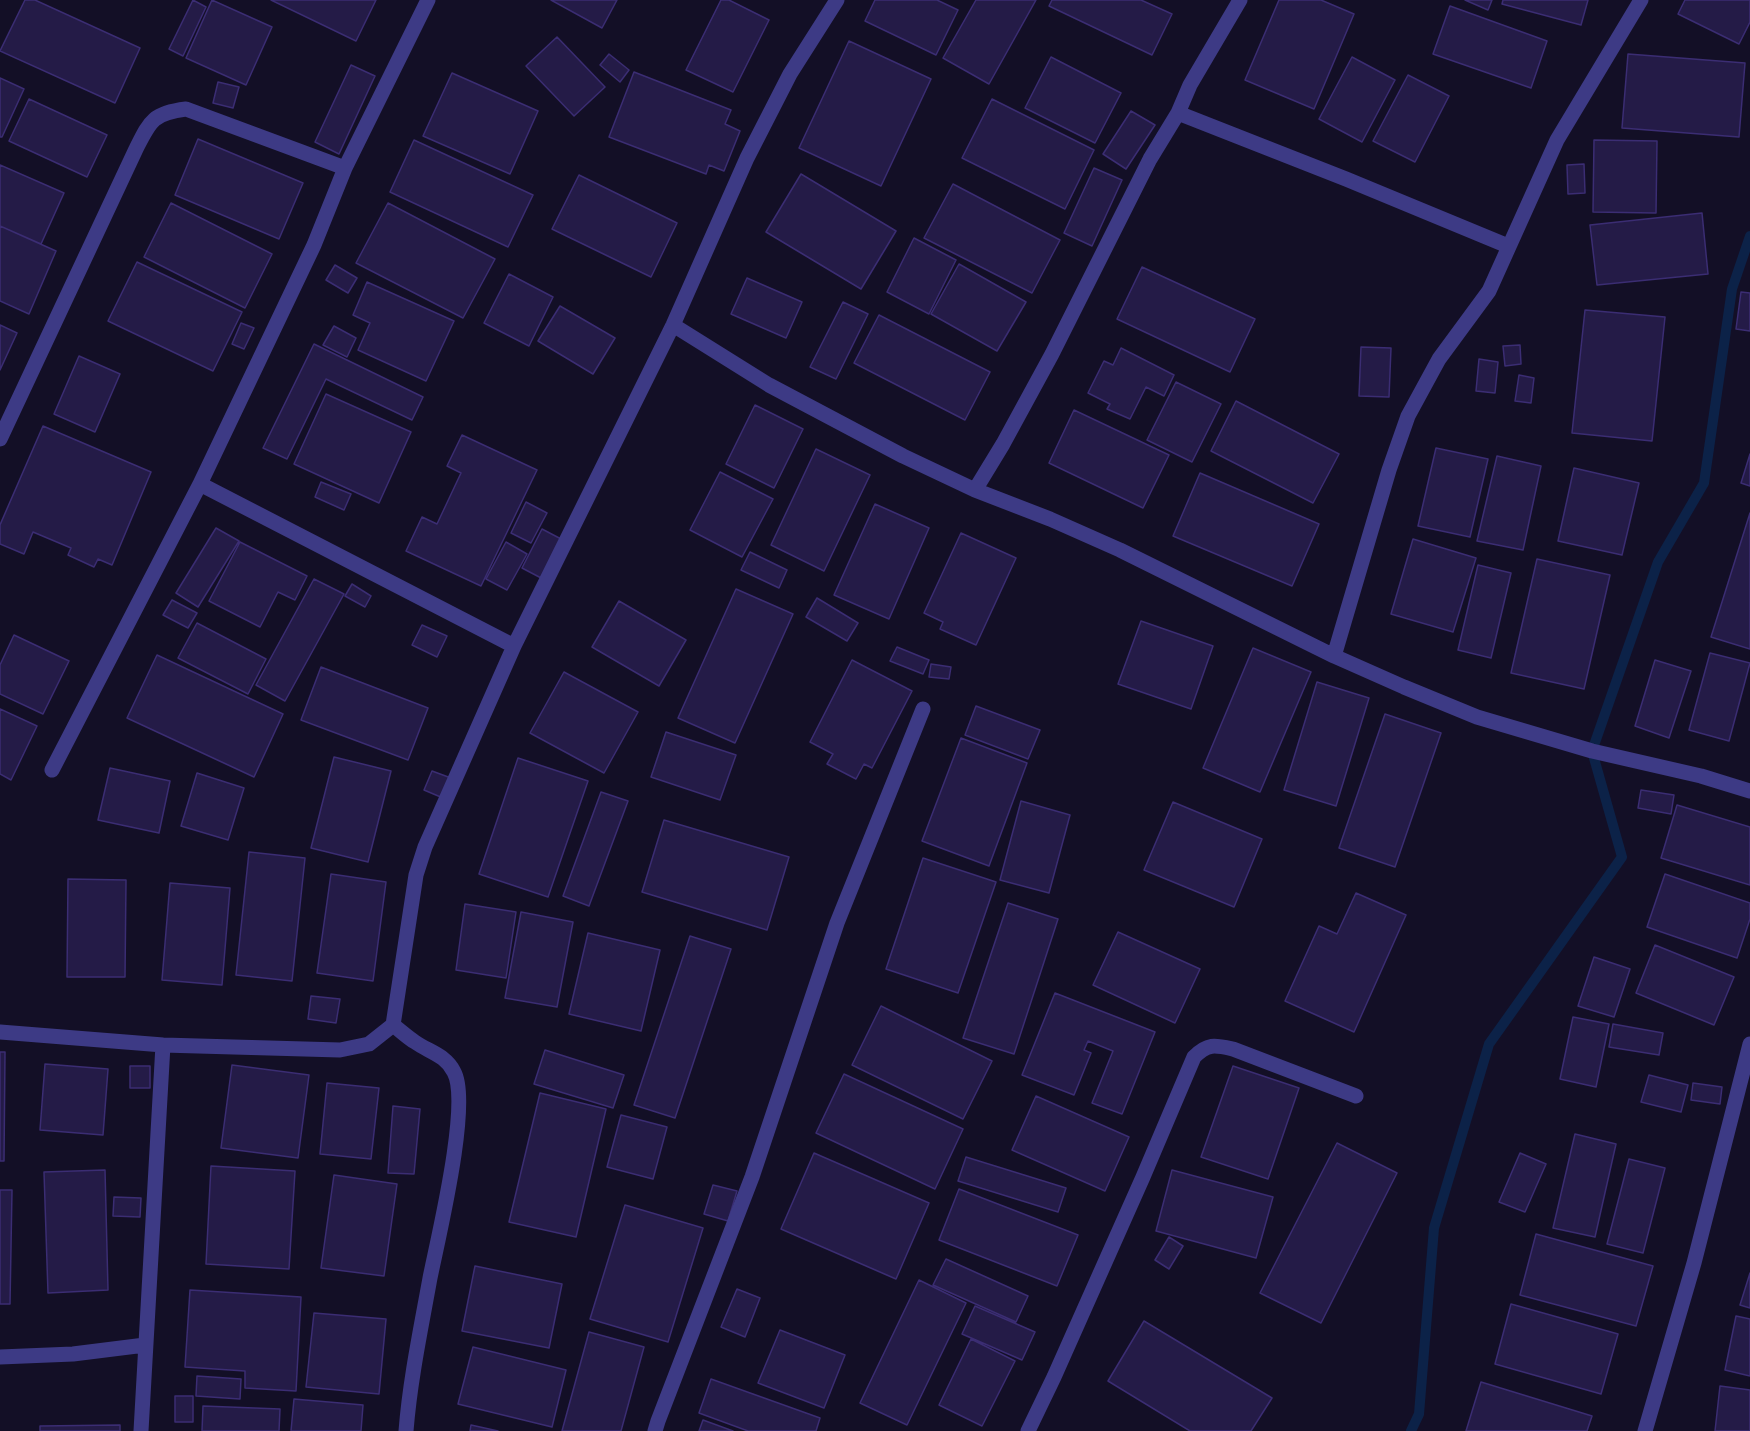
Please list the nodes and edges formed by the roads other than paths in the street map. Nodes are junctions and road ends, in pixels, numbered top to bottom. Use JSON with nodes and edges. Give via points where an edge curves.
{"nodes":[{"id":1,"x":428,"y":0,"type":"edge"},
{"id":2,"x":837,"y":0,"type":"edge"},
{"id":3,"x":1240,"y":0,"type":"edge"},
{"id":4,"x":1641,"y":0,"type":"edge"},
{"id":5,"x":1178,"y":113,"type":"junction"},
{"id":6,"x":345,"y":168,"type":"junction"},
{"id":7,"x":1508,"y":246,"type":"junction"},
{"id":8,"x":673,"y":325,"type":"junction"},
{"id":9,"x":0,"y":439,"type":"edge"},
{"id":10,"x":200,"y":484,"type":"junction"},
{"id":11,"x":975,"y":490,"type":"junction"},
{"id":12,"x":514,"y":646,"type":"junction"},
{"id":13,"x":1334,"y":656,"type":"junction"},
{"id":14,"x":923,"y":709,"type":"dead end"},
{"id":15,"x":52,"y":770,"type":"dead end"},
{"id":16,"x":1750,"y":791,"type":"edge"},
{"id":17,"x":393,"y":1025,"type":"junction"},
{"id":18,"x":0,"y":1032,"type":"edge"},
{"id":19,"x":1750,"y":1044,"type":"edge"},
{"id":20,"x":163,"y":1045,"type":"junction"},
{"id":21,"x":1356,"y":1096,"type":"dead end"},
{"id":22,"x":145,"y":1345,"type":"junction"},
{"id":23,"x":0,"y":1357,"type":"edge"},
{"id":24,"x":141,"y":1431,"type":"edge"},
{"id":25,"x":405,"y":1431,"type":"edge"},
{"id":26,"x":656,"y":1431,"type":"edge"},
{"id":27,"x":1028,"y":1431,"type":"edge"},
{"id":28,"x":1645,"y":1431,"type":"edge"}],
"edges":[{"from":1,"to":6,"type":"street"},
{"from":2,"to":8,"type":"street","via":[[790,74],[747,158]]},
{"from":3,"to":5,"type":"street"},
{"from":4,"to":7,"type":"street","via":[[1557,140]]},
{"from":5,"to":7,"type":"street"},
{"from":5,"to":11,"type":"street","via":[[1150,159],[1052,354]]},
{"from":6,"to":9,"type":"street","via":[[186,109],[167,111],[155,119],[136,149]]},
{"from":6,"to":10,"type":"street","via":[[314,245]]},
{"from":7,"to":13,"type":"street","via":[[1489,291],[1440,359],[1408,416]]},
{"from":8,"to":11,"type":"street","via":[[770,386]]},
{"from":8,"to":12,"type":"street"},
{"from":10,"to":12,"type":"street"},
{"from":10,"to":15,"type":"street"},
{"from":11,"to":13,"type":"street","via":[[1120,550]]},
{"from":12,"to":17,"type":"street","via":[[424,847],[416,875]]},
{"from":13,"to":16,"type":"street","via":[[1477,717]]},
{"from":14,"to":26,"type":"street","via":[[837,924],[752,1177]]},
{"from":17,"to":20,"type":"street","via":[[369,1044],[340,1050]]},
{"from":17,"to":25,"type":"street","via":[[443,1057],[455,1072],[460,1102],[447,1200]]},
{"from":18,"to":20,"type":"street"},
{"from":19,"to":28,"type":"street","via":[[1694,1263]]},
{"from":20,"to":22,"type":"street"},
{"from":21,"to":27,"type":"street","via":[[1233,1049],[1214,1045],[1194,1057]]},
{"from":22,"to":23,"type":"street","via":[[73,1354]]},
{"from":22,"to":24,"type":"street"}]}
